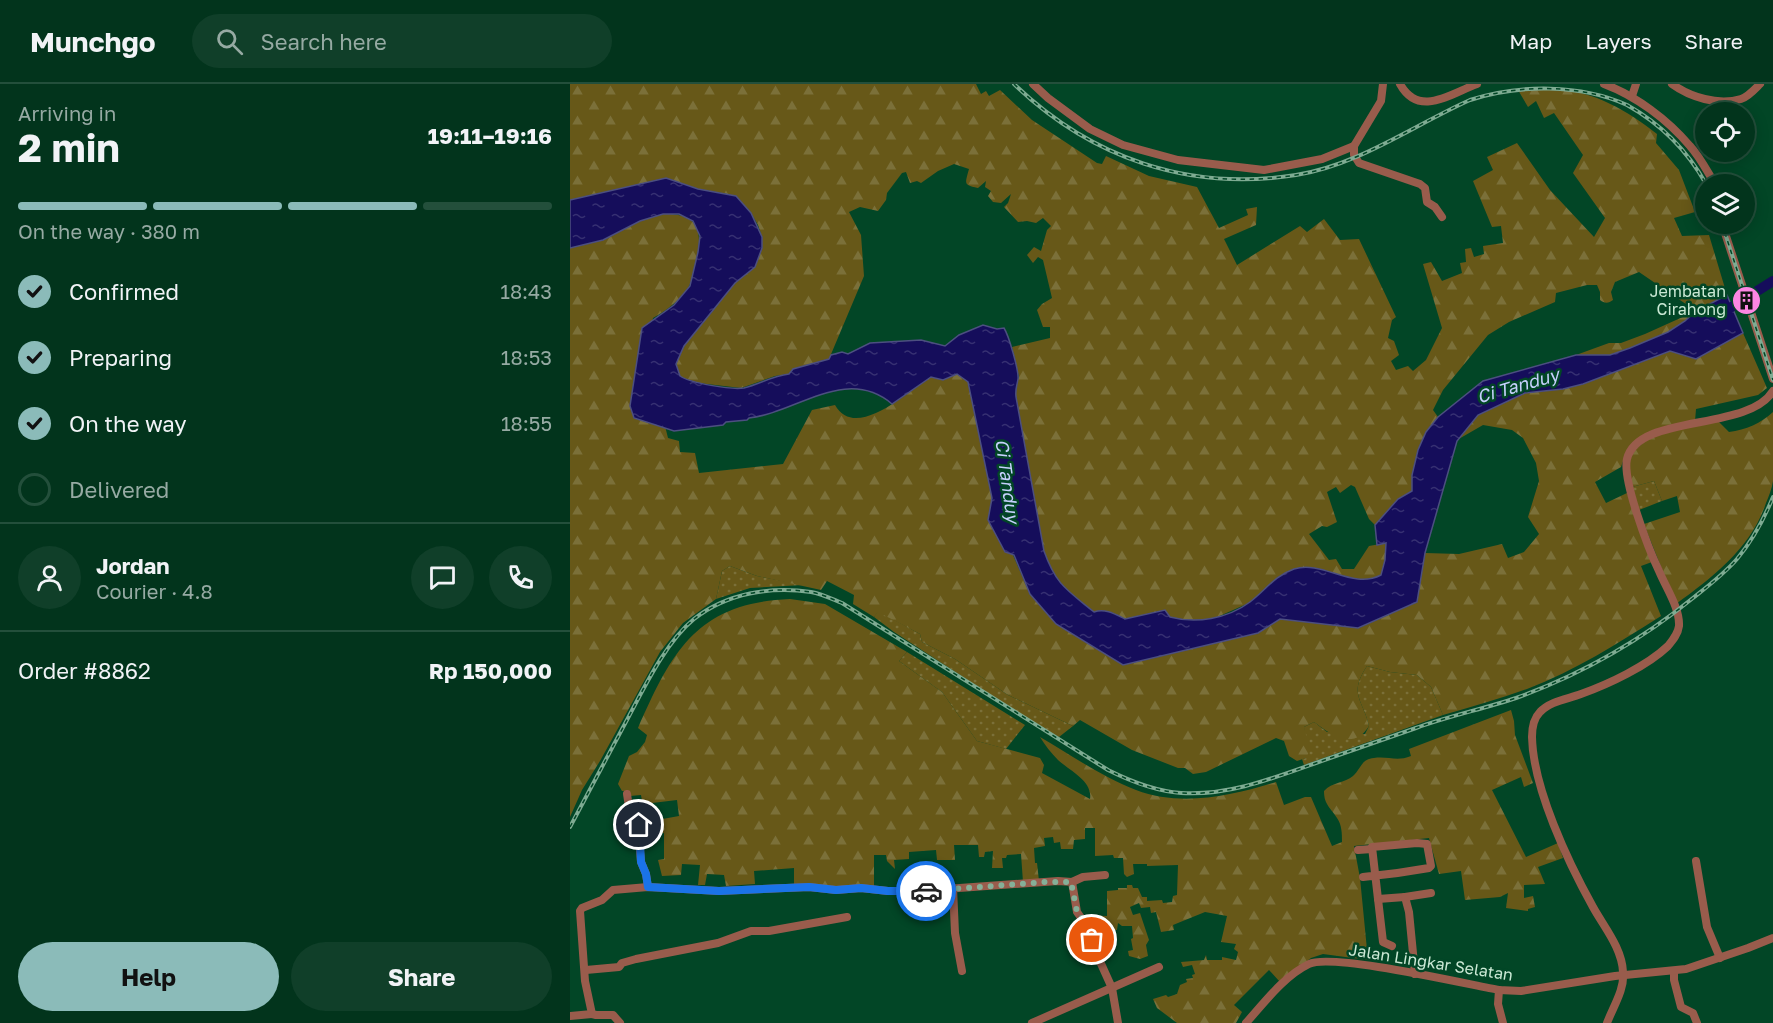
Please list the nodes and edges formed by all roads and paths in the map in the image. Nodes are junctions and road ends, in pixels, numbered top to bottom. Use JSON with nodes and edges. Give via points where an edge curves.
{"nodes":[{"id":1,"x":1033,"y":84,"type":"edge"},
{"id":2,"x":1383,"y":84,"type":"edge"},
{"id":3,"x":1400,"y":84,"type":"edge"},
{"id":4,"x":1477,"y":84,"type":"edge"},
{"id":5,"x":1604,"y":84,"type":"edge"},
{"id":6,"x":1636,"y":84,"type":"edge"},
{"id":7,"x":1672,"y":84,"type":"edge"},
{"id":8,"x":1760,"y":84,"type":"edge"},
{"id":9,"x":1632,"y":96,"type":"junction"},
{"id":10,"x":1354,"y":146,"type":"junction"},
{"id":11,"x":1709,"y":174,"type":"edge"},
{"id":12,"x":1442,"y":217,"type":"dead end"},
{"id":13,"x":1725,"y":234,"type":"edge"},
{"id":14,"x":1773,"y":379,"type":"edge"},
{"id":15,"x":1773,"y":391,"type":"edge"},
{"id":16,"x":627,"y":794,"type":"dead end"},
{"id":17,"x":1372,"y":849,"type":"junction"},
{"id":18,"x":1358,"y":850,"type":"dead end"},
{"id":19,"x":1696,"y":861,"type":"dead end"},
{"id":20,"x":1105,"y":875,"type":"dead end"},
{"id":21,"x":1375,"y":876,"type":"junction"},
{"id":22,"x":1363,"y":877,"type":"dead end"},
{"id":23,"x":1071,"y":882,"type":"junction"},
{"id":24,"x":648,"y":887,"type":"junction"},
{"id":25,"x":952,"y":888,"type":"junction"},
{"id":26,"x":1431,"y":893,"type":"dead end"},
{"id":27,"x":1405,"y":897,"type":"junction"},
{"id":28,"x":1378,"y":899,"type":"junction"},
{"id":29,"x":847,"y":917,"type":"dead end"},
{"id":30,"x":1773,"y":938,"type":"edge"},
{"id":31,"x":1392,"y":946,"type":"dead end"},
{"id":32,"x":1720,"y":958,"type":"junction"},
{"id":33,"x":1159,"y":967,"type":"dead end"},
{"id":34,"x":585,"y":970,"type":"junction"},
{"id":35,"x":962,"y":971,"type":"dead end"},
{"id":36,"x":1674,"y":971,"type":"junction"},
{"id":37,"x":1415,"y":974,"type":"junction"},
{"id":38,"x":1624,"y":975,"type":"junction"},
{"id":39,"x":1112,"y":988,"type":"junction"},
{"id":40,"x":1499,"y":990,"type":"junction"},
{"id":41,"x":592,"y":1014,"type":"junction"},
{"id":42,"x":570,"y":1016,"type":"edge"},
{"id":43,"x":620,"y":1023,"type":"edge"},
{"id":44,"x":1032,"y":1023,"type":"edge"},
{"id":45,"x":1118,"y":1023,"type":"edge"},
{"id":46,"x":1246,"y":1023,"type":"edge"},
{"id":47,"x":1503,"y":1023,"type":"edge"},
{"id":48,"x":1607,"y":1023,"type":"edge"},
{"id":49,"x":1697,"y":1023,"type":"edge"}],
"edges":[{"from":1,"to":10,"type":"street","via":[[1105,137],[1178,160],[1264,170],[1322,159]]},
{"from":2,"to":10,"type":"street","via":[[1381,101]]},
{"from":3,"to":4,"type":"street","via":[[1412,100],[1433,102]]},
{"from":5,"to":9,"type":"street"},
{"from":6,"to":9,"type":"street"},
{"from":7,"to":8,"type":"street","via":[[1694,96],[1716,100],[1743,99]]},
{"from":9,"to":11,"type":"street","via":[[1690,145]]},
{"from":10,"to":12,"type":"street","via":[[1359,163],[1425,188],[1427,202]]},
{"from":13,"to":14,"type":"street"},
{"from":15,"to":38,"type":"street","via":[[1763,403],[1748,411],[1670,428],[1634,446],[1625,466],[1646,542],[1677,611],[1677,633],[1666,647],[1631,670],[1604,685],[1546,706],[1532,727],[1534,760],[1561,842],[1620,954]]},
{"from":16,"to":24,"type":"street","via":[[631,820],[639,825],[641,862]]},
{"from":17,"to":18,"type":"street"},
{"from":17,"to":21,"type":"street"},
{"from":17,"to":21,"type":"street","via":[[1425,842],[1431,866]]},
{"from":19,"to":32,"type":"street","via":[[1707,927]]},
{"from":20,"to":23,"type":"street"},
{"from":21,"to":22,"type":"street"},
{"from":21,"to":28,"type":"street"},
{"from":23,"to":25,"type":"street"},
{"from":23,"to":39,"type":"street","via":[[1077,912],[1088,926]]},
{"from":24,"to":25,"type":"street","via":[[719,891]]},
{"from":24,"to":34,"type":"street","via":[[613,890],[602,900],[582,908]]},
{"from":25,"to":35,"type":"street"},
{"from":26,"to":27,"type":"street"},
{"from":27,"to":28,"type":"street"},
{"from":27,"to":37,"type":"street"},
{"from":28,"to":31,"type":"street","via":[[1383,942]]},
{"from":29,"to":34,"type":"street","via":[[751,931],[718,943],[636,959],[619,967]]},
{"from":30,"to":32,"type":"street","name":"Jalan Lingkar Selatan"},
{"from":32,"to":36,"type":"street","name":"Jalan Lingkar Selatan"},
{"from":33,"to":39,"type":"street"},
{"from":34,"to":41,"type":"street"},
{"from":36,"to":38,"type":"street","name":"Jalan Lingkar Selatan"},
{"from":36,"to":49,"type":"street","via":[[1681,1007],[1691,1011]]},
{"from":37,"to":40,"type":"street","name":"Jalan Lingkar Selatan"},
{"from":37,"to":46,"type":"street","name":"Jalan Lingkar Selatan","via":[[1316,961],[1282,985]]},
{"from":38,"to":40,"type":"street","name":"Jalan Lingkar Selatan","via":[[1521,991]]},
{"from":38,"to":48,"type":"street"},
{"from":39,"to":44,"type":"street"},
{"from":39,"to":45,"type":"street"},
{"from":40,"to":47,"type":"street"},
{"from":41,"to":42,"type":"street"},
{"from":41,"to":43,"type":"street","via":[[613,1014]]}]}
